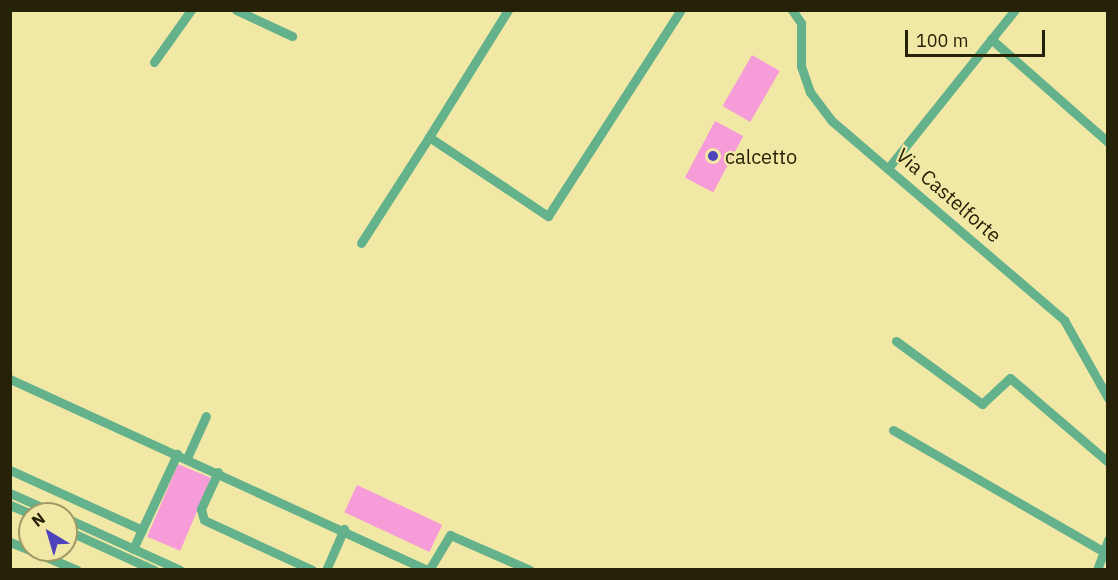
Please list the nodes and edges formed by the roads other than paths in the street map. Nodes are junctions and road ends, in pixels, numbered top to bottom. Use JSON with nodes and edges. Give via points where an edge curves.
{"nodes":[{"id":1,"x":191,"y":10,"type":"edge"},
{"id":2,"x":236,"y":10,"type":"edge"},
{"id":3,"x":508,"y":10,"type":"edge"},
{"id":4,"x":681,"y":10,"type":"edge"},
{"id":5,"x":792,"y":10,"type":"edge"},
{"id":6,"x":1015,"y":10,"type":"edge"},
{"id":7,"x":292,"y":36,"type":"dead end"},
{"id":8,"x":991,"y":39,"type":"junction"},
{"id":9,"x":154,"y":62,"type":"dead end"},
{"id":10,"x":429,"y":136,"type":"junction"},
{"id":11,"x":1107,"y":142,"type":"edge"},
{"id":12,"x":889,"y":167,"type":"junction"},
{"id":13,"x":361,"y":243,"type":"dead end"},
{"id":14,"x":896,"y":341,"type":"dead end"},
{"id":15,"x":10,"y":379,"type":"edge"},
{"id":16,"x":1107,"y":398,"type":"edge"},
{"id":17,"x":206,"y":416,"type":"dead end"},
{"id":18,"x":893,"y":430,"type":"dead end"},
{"id":19,"x":177,"y":453,"type":"junction"},
{"id":20,"x":187,"y":458,"type":"junction"},
{"id":21,"x":1107,"y":462,"type":"edge"},
{"id":22,"x":10,"y":470,"type":"edge"},
{"id":23,"x":218,"y":472,"type":"junction"},
{"id":24,"x":10,"y":493,"type":"edge"},
{"id":25,"x":30,"y":502,"type":"edge"},
{"id":26,"x":78,"y":523,"type":"edge"},
{"id":27,"x":344,"y":529,"type":"junction"},
{"id":28,"x":142,"y":530,"type":"junction"},
{"id":29,"x":78,"y":535,"type":"edge"},
{"id":30,"x":1107,"y":540,"type":"edge"},
{"id":31,"x":134,"y":549,"type":"junction"},
{"id":32,"x":1103,"y":551,"type":"junction"},
{"id":33,"x":58,"y":562,"type":"edge"},
{"id":34,"x":77,"y":570,"type":"edge"},
{"id":35,"x":154,"y":570,"type":"edge"},
{"id":36,"x":180,"y":570,"type":"edge"},
{"id":37,"x":312,"y":570,"type":"edge"},
{"id":38,"x":326,"y":570,"type":"edge"},
{"id":39,"x":428,"y":570,"type":"edge"},
{"id":40,"x":531,"y":570,"type":"edge"},
{"id":41,"x":1096,"y":570,"type":"edge"}],
"edges":[{"from":1,"to":9,"type":"street"},
{"from":2,"to":7,"type":"street"},
{"from":3,"to":10,"type":"street"},
{"from":4,"to":10,"type":"street","via":[[548,216]]},
{"from":5,"to":12,"type":"street","name":"Via Castelforte","via":[[801,23],[801,66],[810,92],[832,121]]},
{"from":6,"to":8,"type":"street"},
{"from":8,"to":11,"type":"street"},
{"from":8,"to":12,"type":"street"},
{"from":10,"to":13,"type":"street"},
{"from":12,"to":16,"type":"street","name":"Via Castelforte","via":[[1064,320]]},
{"from":14,"to":21,"type":"street","via":[[982,404],[1010,378]]},
{"from":15,"to":19,"type":"street"},
{"from":17,"to":20,"type":"street"},
{"from":18,"to":32,"type":"street"},
{"from":19,"to":20,"type":"street"},
{"from":19,"to":28,"type":"street"},
{"from":20,"to":23,"type":"street"},
{"from":22,"to":28,"type":"street"},
{"from":23,"to":27,"type":"street"},
{"from":23,"to":37,"type":"street","via":[[201,509],[204,519]]},
{"from":24,"to":25,"type":"street"},
{"from":26,"to":31,"type":"street"},
{"from":27,"to":38,"type":"street"},
{"from":27,"to":39,"type":"street"},
{"from":28,"to":31,"type":"street"},
{"from":29,"to":35,"type":"street"},
{"from":30,"to":32,"type":"street"},
{"from":31,"to":36,"type":"street"},
{"from":32,"to":41,"type":"street"},
{"from":33,"to":34,"type":"street"},
{"from":39,"to":40,"type":"street","via":[[450,535]]}]}
